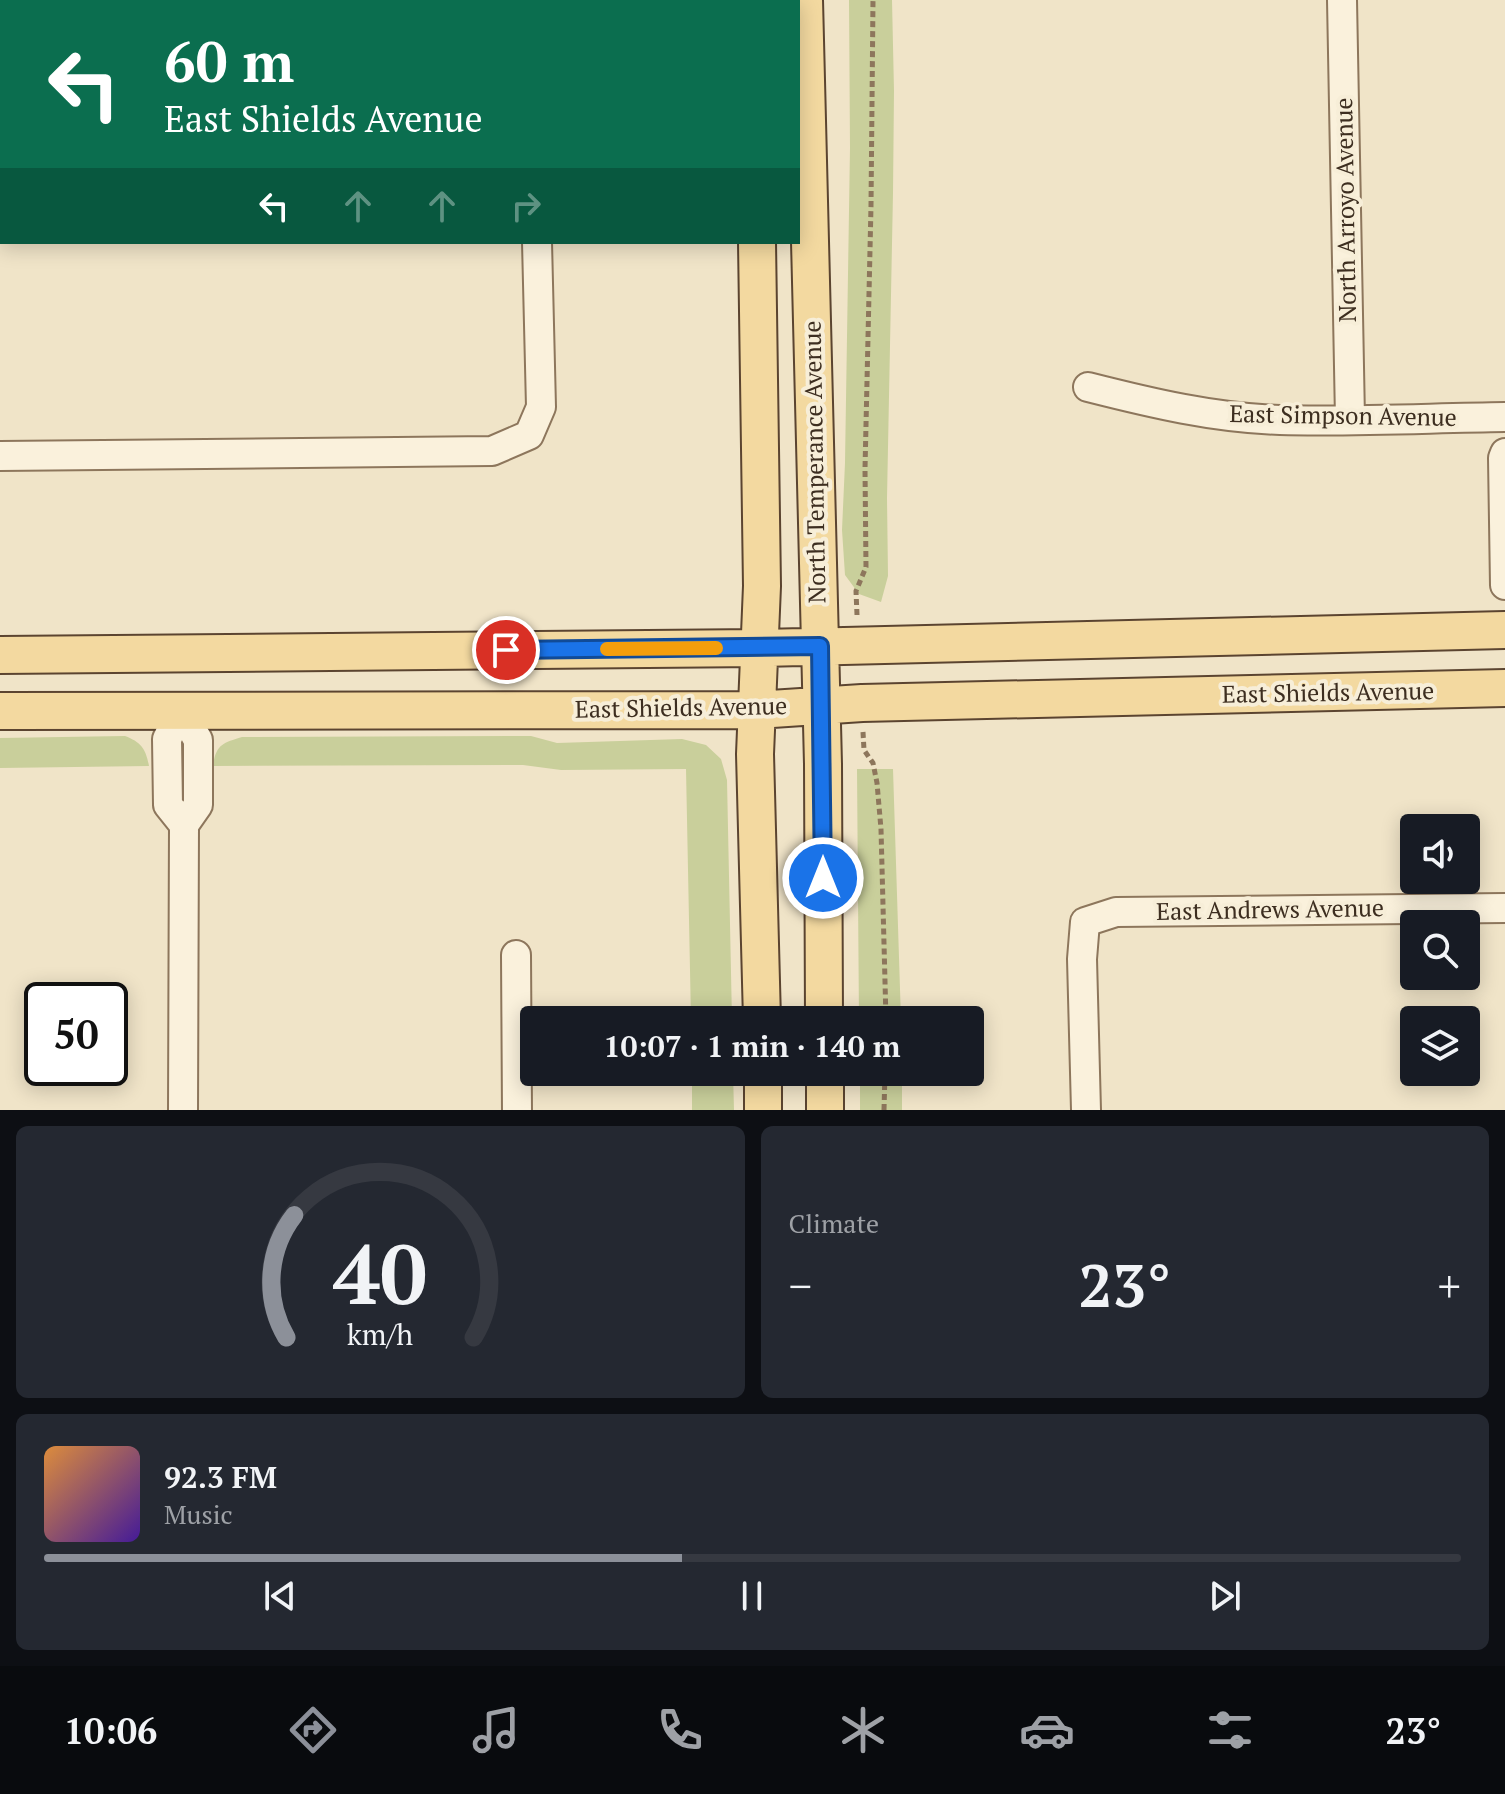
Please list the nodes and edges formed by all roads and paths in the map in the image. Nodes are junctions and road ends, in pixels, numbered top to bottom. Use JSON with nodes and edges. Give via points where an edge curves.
{"nodes":[{"id":1,"x":804,"y":0,"type":"edge"},
{"id":2,"x":873,"y":0,"type":"edge"},
{"id":3,"x":1342,"y":0,"type":"edge"},
{"id":4,"x":537,"y":244,"type":"edge"},
{"id":5,"x":757,"y":244,"type":"edge"},
{"id":6,"x":1088,"y":387,"type":"dead end"},
{"id":7,"x":1505,"y":417,"type":"edge"},
{"id":8,"x":1350,"y":419,"type":"junction"},
{"id":9,"x":1505,"y":453,"type":"edge"},
{"id":10,"x":0,"y":456,"type":"edge"},
{"id":11,"x":1505,"y":585,"type":"edge"},
{"id":12,"x":856,"y":591,"type":"dead end"},
{"id":13,"x":1505,"y":630,"type":"edge"},
{"id":14,"x":820,"y":646,"type":"junction"},
{"id":15,"x":759,"y":648,"type":"junction"},
{"id":16,"x":0,"y":655,"type":"edge"},
{"id":17,"x":1505,"y":688,"type":"edge"},
{"id":18,"x":821,"y":706,"type":"junction"},
{"id":19,"x":181,"y":710,"type":"junction"},
{"id":20,"x":756,"y":710,"type":"junction"},
{"id":21,"x":0,"y":711,"type":"edge"},
{"id":22,"x":864,"y":750,"type":"dead end"},
{"id":23,"x":1505,"y":908,"type":"edge"},
{"id":24,"x":516,"y":955,"type":"dead end"},
{"id":25,"x":762,"y":1006,"type":"edge"},
{"id":26,"x":824,"y":1006,"type":"edge"},
{"id":27,"x":886,"y":1006,"type":"edge"},
{"id":28,"x":763,"y":1086,"type":"edge"},
{"id":29,"x":825,"y":1086,"type":"edge"},
{"id":30,"x":885,"y":1086,"type":"edge"},
{"id":31,"x":183,"y":1110,"type":"edge"},
{"id":32,"x":517,"y":1110,"type":"edge"},
{"id":33,"x":763,"y":1110,"type":"edge"},
{"id":34,"x":825,"y":1110,"type":"edge"},
{"id":35,"x":884,"y":1110,"type":"edge"},
{"id":36,"x":1086,"y":1110,"type":"edge"}],
"edges":[{"from":1,"to":14,"type":"main road","name":"North Temperance Avenue"},
{"from":2,"to":12,"type":"path","via":[[866,567]]},
{"from":3,"to":8,"type":"street","name":"North Arroyo Avenue"},
{"from":4,"to":10,"type":"street","via":[[541,407],[529,435],[492,451]]},
{"from":5,"to":15,"type":"main road"},
{"from":6,"to":8,"type":"street","name":"East Simpson Avenue","via":[[1211,414]]},
{"from":7,"to":8,"type":"street","name":"East Simpson Avenue"},
{"from":9,"to":11,"type":"street"},
{"from":13,"to":14,"type":"main road"},
{"from":14,"to":15,"type":"main road"},
{"from":14,"to":18,"type":"main road","name":"North Temperance Avenue"},
{"from":15,"to":16,"type":"main road"},
{"from":15,"to":20,"type":"main road"},
{"from":17,"to":18,"type":"main road","name":"East Shields Avenue"},
{"from":18,"to":20,"type":"main road","name":"East Shields Avenue"},
{"from":18,"to":26,"type":"main road","name":"North Temperance Avenue"},
{"from":19,"to":20,"type":"main road","name":"East Shields Avenue"},
{"from":19,"to":21,"type":"main road","name":"East Shields Avenue"},
{"from":19,"to":31,"type":"street","via":[[167,739],[168,805],[184,825]]},
{"from":20,"to":25,"type":"main road"},
{"from":22,"to":27,"type":"path","via":[[873,763],[880,814]]},
{"from":23,"to":36,"type":"street","name":"East Andrews Avenue","via":[[1116,912],[1085,922]]},
{"from":24,"to":32,"type":"street"},
{"from":28,"to":33,"type":"main road"},
{"from":29,"to":34,"type":"main road"},
{"from":30,"to":35,"type":"path"}]}
